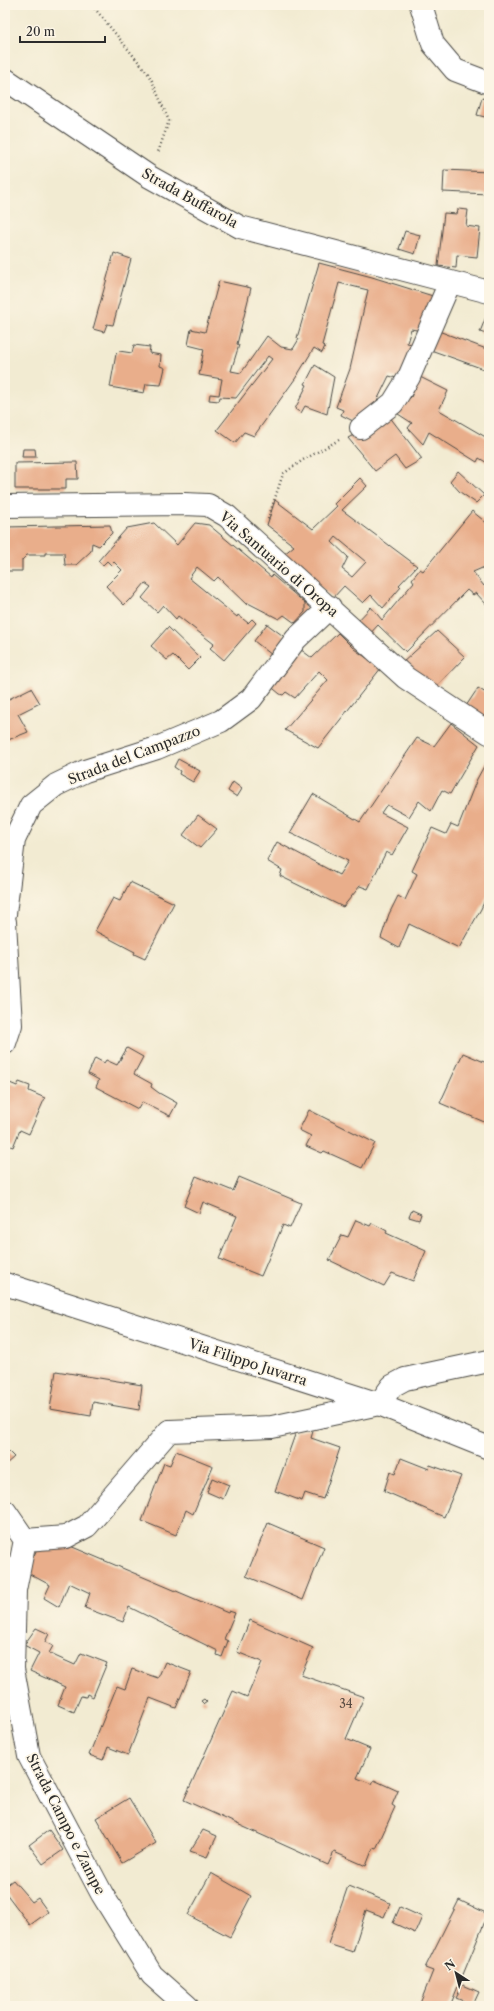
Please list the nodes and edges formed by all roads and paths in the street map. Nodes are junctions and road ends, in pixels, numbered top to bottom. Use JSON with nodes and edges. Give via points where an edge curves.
{"nodes":[{"id":1,"x":92,"y":5,"type":"edge"},
{"id":2,"x":421,"y":5,"type":"edge"},
{"id":3,"x":5,"y":79,"type":"edge"},
{"id":4,"x":489,"y":83,"type":"edge"},
{"id":5,"x":150,"y":177,"type":"junction"},
{"id":6,"x":450,"y":282,"type":"junction"},
{"id":7,"x":489,"y":292,"type":"edge"},
{"id":8,"x":361,"y":428,"type":"joint"},
{"id":9,"x":5,"y":506,"type":"edge"},
{"id":10,"x":259,"y":543,"type":"junction"},
{"id":11,"x":330,"y":607,"type":"junction"},
{"id":12,"x":489,"y":733,"type":"edge"},
{"id":13,"x":5,"y":914,"type":"edge"},
{"id":14,"x":5,"y":922,"type":"edge"},
{"id":15,"x":5,"y":1043,"type":"edge"},
{"id":16,"x":5,"y":1284,"type":"edge"},
{"id":17,"x":489,"y":1361,"type":"edge"},
{"id":18,"x":379,"y":1404,"type":"junction"},
{"id":19,"x":489,"y":1448,"type":"edge"},
{"id":20,"x":5,"y":1511,"type":"edge"},
{"id":21,"x":25,"y":1540,"type":"junction"},
{"id":22,"x":187,"y":2006,"type":"edge"}],
"edges":[{"from":1,"to":5,"type":"path","via":[[150,76],[169,121]]},
{"from":2,"to":4,"type":"street","via":[[433,44],[455,70]]},
{"from":3,"to":5,"type":"street","name":"Strada Buffarola"},
{"from":5,"to":6,"type":"street","name":"Strada Buffarola","via":[[240,227]]},
{"from":6,"to":7,"type":"street","name":"Strada Buffarola"},
{"from":6,"to":8,"type":"street","via":[[409,377],[393,403]]},
{"from":8,"to":10,"type":"path","via":[[283,474]]},
{"from":9,"to":10,"type":"street","name":"Via Santuario di Oropa","via":[[208,505],[227,516]]},
{"from":10,"to":11,"type":"street","name":"Via Santuario di Oropa"},
{"from":11,"to":12,"type":"street","name":"Via Santuario di Oropa","via":[[406,678]]},
{"from":11,"to":13,"type":"street","name":"Strada del Campazzo","via":[[296,639],[251,699],[221,721],[157,748],[85,771],[56,785],[31,805],[14,840]]},
{"from":14,"to":15,"type":"street","via":[[11,1025]]},
{"from":16,"to":18,"type":"street","name":"Via Filippo Juvarra"},
{"from":17,"to":18,"type":"street","via":[[405,1379],[392,1386]]},
{"from":18,"to":19,"type":"street","name":"Via Filippo Juvarra"},
{"from":18,"to":21,"type":"street","via":[[272,1427],[169,1431],[87,1526],[66,1537]]},
{"from":20,"to":21,"type":"street"},
{"from":21,"to":22,"type":"street","name":"Strada Campo e Zampe","via":[[15,1590],[13,1669],[29,1756],[102,1894],[152,1974]]}]}
